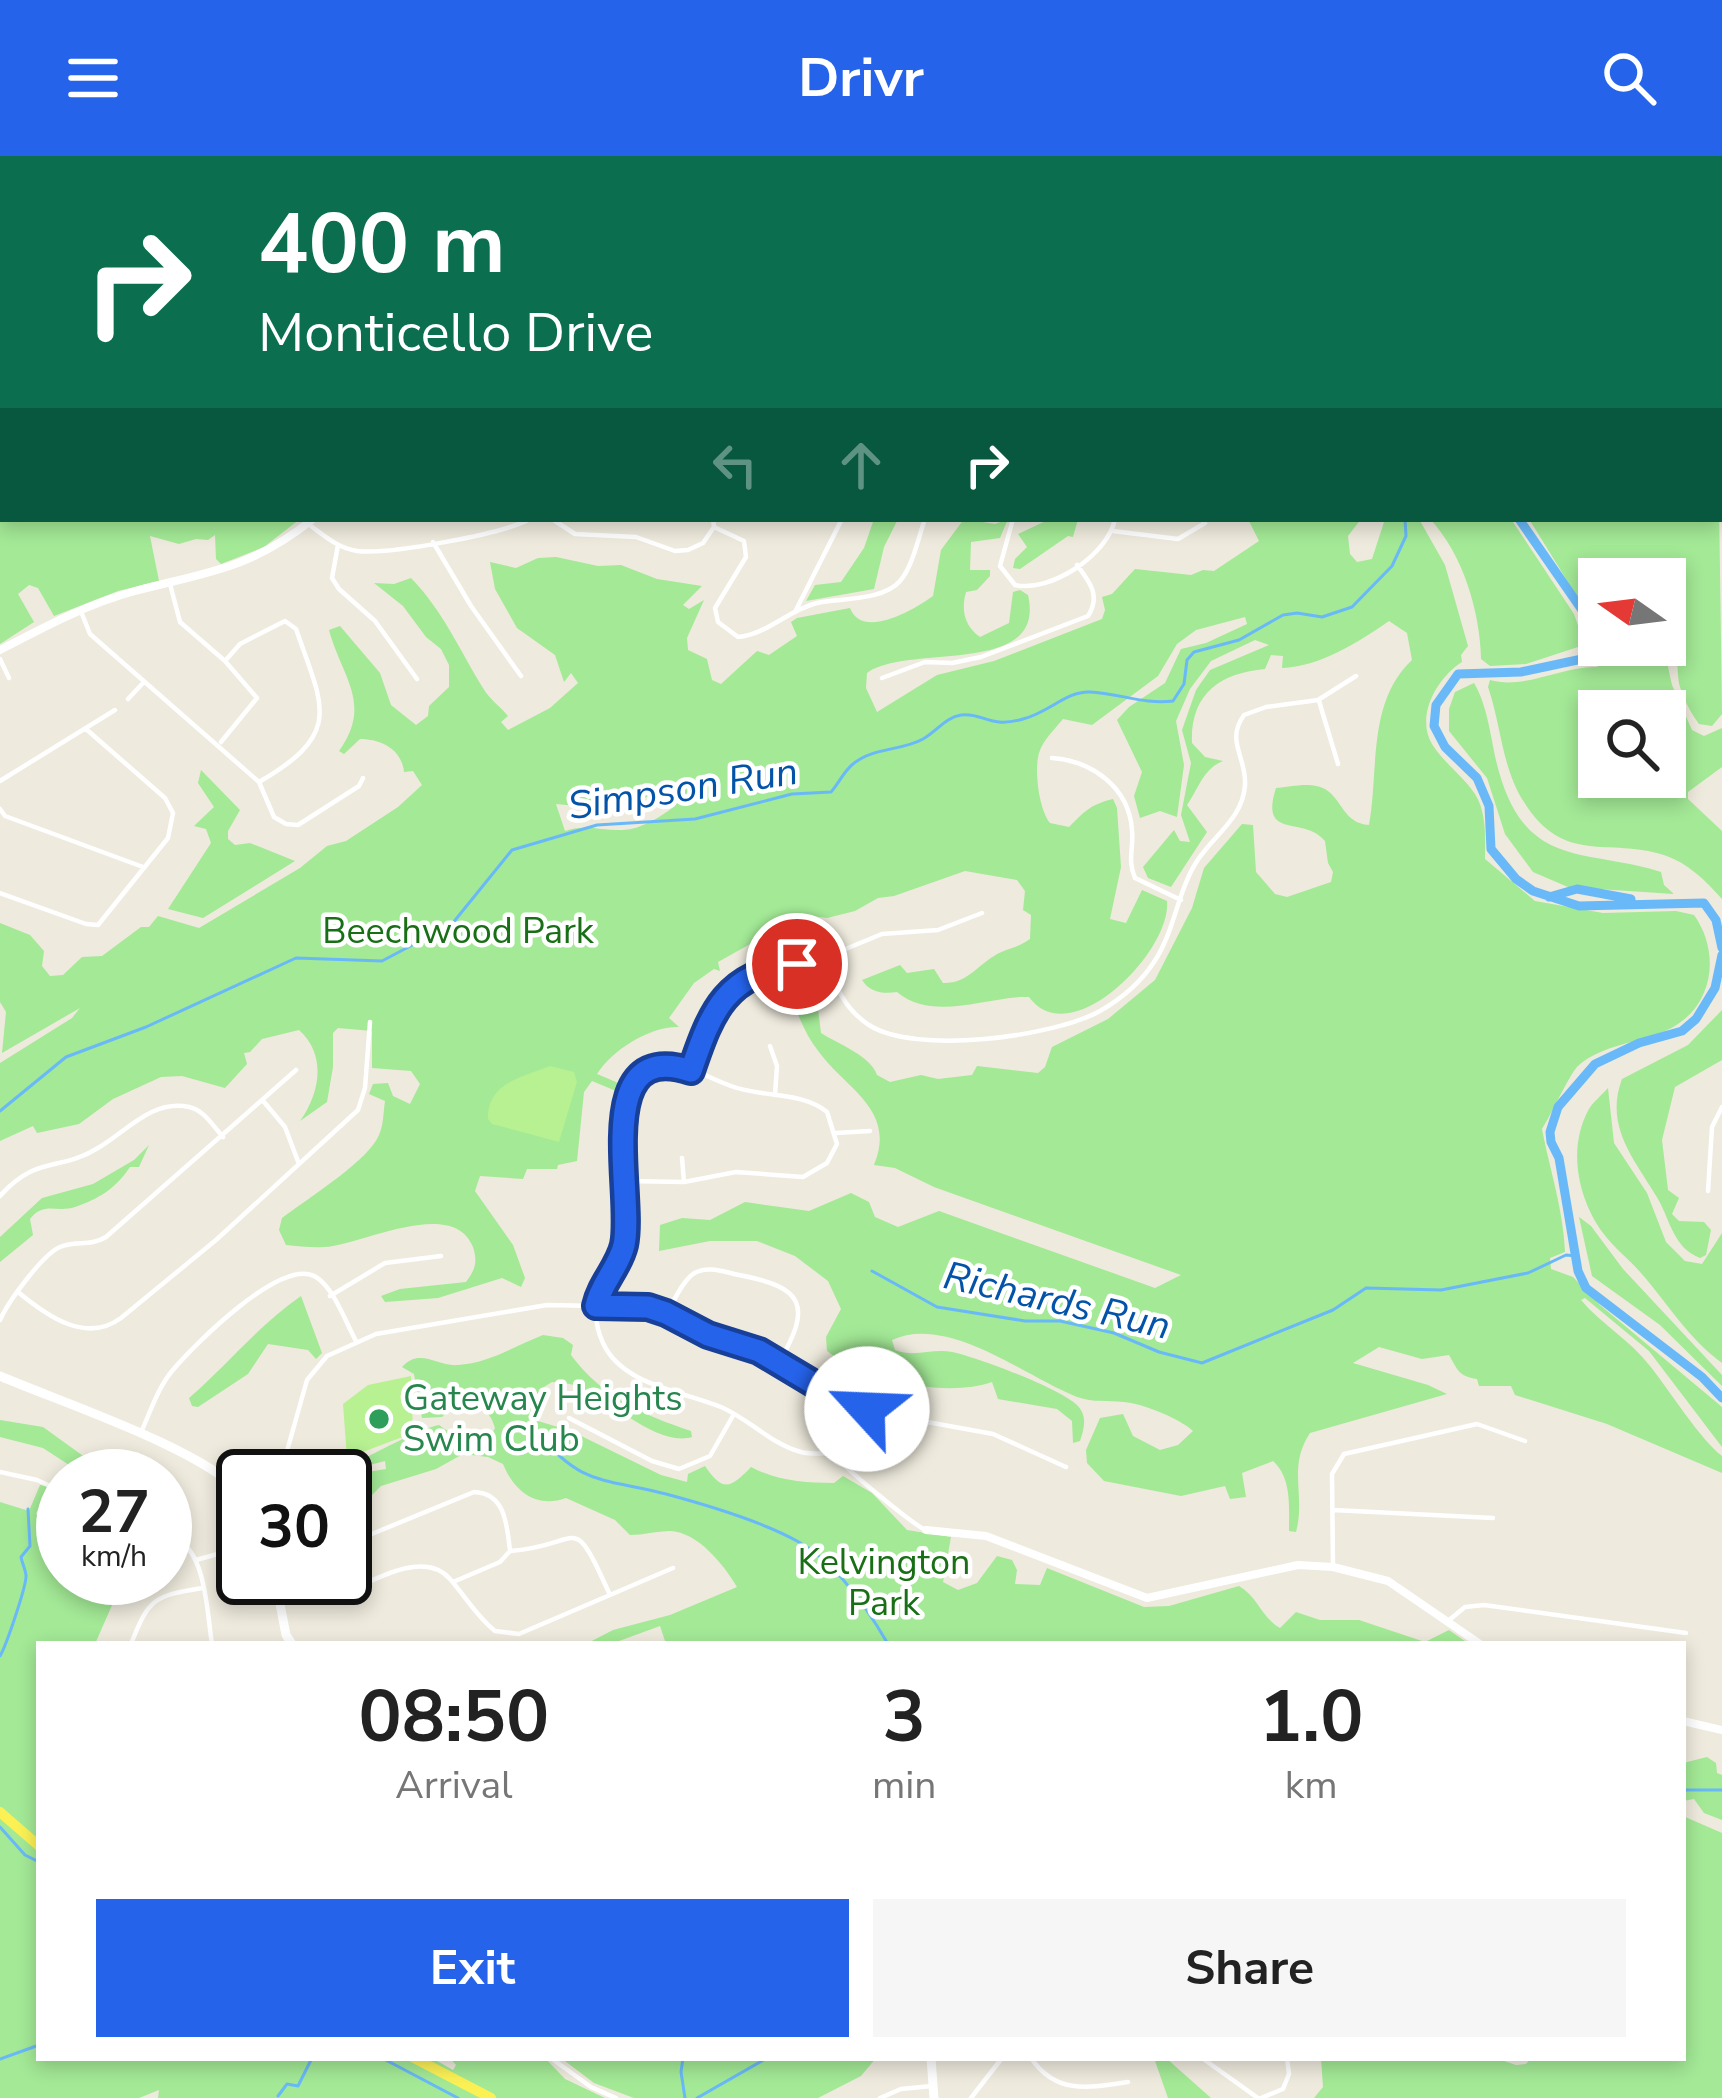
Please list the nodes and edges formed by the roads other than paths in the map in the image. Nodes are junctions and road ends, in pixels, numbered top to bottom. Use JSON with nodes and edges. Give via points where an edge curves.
{"nodes":[{"id":1,"x":309,"y":522,"type":"edge"},
{"id":2,"x":312,"y":522,"type":"edge"},
{"id":3,"x":524,"y":522,"type":"edge"},
{"id":4,"x":557,"y":522,"type":"edge"},
{"id":5,"x":840,"y":522,"type":"edge"},
{"id":6,"x":924,"y":522,"type":"edge"},
{"id":7,"x":1011,"y":522,"type":"edge"},
{"id":8,"x":1114,"y":522,"type":"edge"},
{"id":9,"x":714,"y":523,"type":"edge"},
{"id":10,"x":1205,"y":523,"type":"dead end"},
{"id":11,"x":1113,"y":531,"type":"junction"},
{"id":12,"x":433,"y":542,"type":"junction"},
{"id":13,"x":338,"y":545,"type":"junction"},
{"id":14,"x":1077,"y":565,"type":"junction"},
{"id":15,"x":170,"y":584,"type":"junction"},
{"id":16,"x":80,"y":609,"type":"junction"},
{"id":17,"x":796,"y":610,"type":"junction"},
{"id":18,"x":0,"y":655,"type":"edge"},
{"id":19,"x":225,"y":661,"type":"junction"},
{"id":20,"x":521,"y":676,"type":"dead end"},
{"id":21,"x":1356,"y":676,"type":"dead end"},
{"id":22,"x":9,"y":678,"type":"dead end"},
{"id":23,"x":882,"y":678,"type":"dead end"},
{"id":24,"x":417,"y":679,"type":"dead end"},
{"id":25,"x":144,"y":682,"type":"junction"},
{"id":26,"x":128,"y":699,"type":"dead end"},
{"id":27,"x":1318,"y":700,"type":"junction"},
{"id":28,"x":116,"y":710,"type":"dead end"},
{"id":29,"x":86,"y":729,"type":"junction"},
{"id":30,"x":219,"y":744,"type":"junction"},
{"id":31,"x":1052,"y":758,"type":"dead end"},
{"id":32,"x":1338,"y":764,"type":"dead end"},
{"id":33,"x":363,"y":778,"type":"dead end"},
{"id":34,"x":0,"y":781,"type":"edge"},
{"id":35,"x":259,"y":782,"type":"junction"},
{"id":36,"x":0,"y":809,"type":"edge"},
{"id":37,"x":143,"y":867,"type":"junction"},
{"id":38,"x":0,"y":893,"type":"edge"},
{"id":39,"x":1180,"y":900,"type":"junction"},
{"id":40,"x":982,"y":913,"type":"dead end"},
{"id":41,"x":826,"y":957,"type":"junction"},
{"id":42,"x":370,"y":1022,"type":"dead end"},
{"id":43,"x":770,"y":1046,"type":"dead end"},
{"id":44,"x":296,"y":1070,"type":"dead end"},
{"id":45,"x":691,"y":1071,"type":"junction"},
{"id":46,"x":775,"y":1095,"type":"junction"},
{"id":47,"x":264,"y":1101,"type":"junction"},
{"id":48,"x":1722,"y":1107,"type":"edge"},
{"id":49,"x":870,"y":1131,"type":"dead end"},
{"id":50,"x":836,"y":1133,"type":"junction"},
{"id":51,"x":223,"y":1137,"type":"junction"},
{"id":52,"x":682,"y":1158,"type":"dead end"},
{"id":53,"x":299,"y":1164,"type":"junction"},
{"id":54,"x":624,"y":1181,"type":"junction"},
{"id":55,"x":684,"y":1182,"type":"junction"},
{"id":56,"x":1708,"y":1191,"type":"dead end"},
{"id":57,"x":0,"y":1196,"type":"edge"},
{"id":58,"x":441,"y":1256,"type":"dead end"},
{"id":59,"x":18,"y":1292,"type":"junction"},
{"id":60,"x":330,"y":1296,"type":"junction"},
{"id":61,"x":596,"y":1306,"type":"junction"},
{"id":62,"x":666,"y":1313,"type":"junction"},
{"id":63,"x":0,"y":1320,"type":"edge"},
{"id":64,"x":356,"y":1341,"type":"junction"},
{"id":65,"x":779,"y":1362,"type":"junction"},
{"id":66,"x":0,"y":1376,"type":"edge"},
{"id":67,"x":850,"y":1403,"type":"junction"},
{"id":68,"x":734,"y":1414,"type":"junction"},
{"id":69,"x":569,"y":1418,"type":"dead end"},
{"id":70,"x":140,"y":1436,"type":"junction"},
{"id":71,"x":1525,"y":1441,"type":"dead end"},
{"id":72,"x":288,"y":1449,"type":"edge"},
{"id":73,"x":837,"y":1453,"type":"junction"},
{"id":74,"x":1066,"y":1467,"type":"dead end"},
{"id":75,"x":0,"y":1472,"type":"edge"},
{"id":76,"x":216,"y":1472,"type":"edge"},
{"id":77,"x":36,"y":1480,"type":"edge"},
{"id":78,"x":1333,"y":1510,"type":"junction"},
{"id":79,"x":1493,"y":1518,"type":"dead end"},
{"id":80,"x":926,"y":1530,"type":"joint"},
{"id":81,"x":372,"y":1535,"type":"edge"},
{"id":82,"x":510,"y":1551,"type":"junction"},
{"id":83,"x":192,"y":1553,"type":"edge"},
{"id":84,"x":216,"y":1554,"type":"edge"},
{"id":85,"x":196,"y":1560,"type":"junction"},
{"id":86,"x":1333,"y":1567,"type":"junction"},
{"id":87,"x":673,"y":1568,"type":"dead end"},
{"id":88,"x":453,"y":1582,"type":"junction"},
{"id":89,"x":372,"y":1583,"type":"edge"},
{"id":90,"x":202,"y":1588,"type":"junction"},
{"id":91,"x":610,"y":1595,"type":"junction"},
{"id":92,"x":280,"y":1605,"type":"edge"},
{"id":93,"x":1448,"y":1621,"type":"junction"},
{"id":94,"x":1686,"y":1633,"type":"dead end"},
{"id":95,"x":131,"y":1641,"type":"edge"},
{"id":96,"x":211,"y":1641,"type":"edge"},
{"id":97,"x":290,"y":1641,"type":"edge"},
{"id":98,"x":1476,"y":1641,"type":"edge"},
{"id":99,"x":1686,"y":1722,"type":"edge"},
{"id":100,"x":1722,"y":1730,"type":"edge"},
{"id":101,"x":0,"y":1812,"type":"edge"},
{"id":102,"x":36,"y":1843,"type":"edge"},
{"id":103,"x":420,"y":2061,"type":"edge"},
{"id":104,"x":555,"y":2061,"type":"edge"},
{"id":105,"x":931,"y":2061,"type":"edge"},
{"id":106,"x":1000,"y":2061,"type":"edge"},
{"id":107,"x":1034,"y":2061,"type":"edge"},
{"id":108,"x":1206,"y":2061,"type":"edge"},
{"id":109,"x":1287,"y":2061,"type":"edge"},
{"id":110,"x":1128,"y":2082,"type":"dead end"},
{"id":111,"x":933,"y":2092,"type":"edge"},
{"id":112,"x":490,"y":2098,"type":"edge"},
{"id":113,"x":616,"y":2098,"type":"edge"},
{"id":114,"x":880,"y":2098,"type":"edge"},
{"id":115,"x":971,"y":2098,"type":"edge"},
{"id":116,"x":1260,"y":2098,"type":"edge"}],
"edges":[{"from":1,"to":15,"type":"street","via":[[261,554]]},
{"from":2,"to":13,"type":"street"},
{"from":3,"to":12,"type":"street"},
{"from":4,"to":9,"type":"street","via":[[575,534],[636,537],[675,550],[704,543]]},
{"from":5,"to":17,"type":"street"},
{"from":6,"to":17,"type":"street","via":[[899,582]]},
{"from":7,"to":14,"type":"street","via":[[1000,566],[1015,585],[1045,584]]},
{"from":8,"to":11,"type":"street"},
{"from":9,"to":17,"type":"street","via":[[744,542],[746,556],[715,608],[727,632],[756,635]]},
{"from":10,"to":11,"type":"street","via":[[1178,539]]},
{"from":11,"to":14,"type":"street","via":[[1104,548]]},
{"from":12,"to":13,"type":"street","via":[[363,552]]},
{"from":12,"to":20,"type":"street"},
{"from":13,"to":24,"type":"street","via":[[332,578]]},
{"from":14,"to":23,"type":"street","via":[[1094,590],[1088,616],[981,657],[925,662]]},
{"from":15,"to":16,"type":"street"},
{"from":15,"to":19,"type":"street","via":[[180,622]]},
{"from":16,"to":18,"type":"street"},
{"from":16,"to":25,"type":"street","via":[[90,634]]},
{"from":18,"to":22,"type":"street"},
{"from":19,"to":30,"type":"street","via":[[256,698]]},
{"from":19,"to":35,"type":"street","via":[[285,621],[296,628],[323,705],[319,728],[290,764]]},
{"from":21,"to":27,"type":"street"},
{"from":25,"to":26,"type":"street"},
{"from":25,"to":30,"type":"street"},
{"from":27,"to":32,"type":"street"},
{"from":27,"to":39,"type":"street","via":[[1244,715],[1235,746],[1245,776],[1241,802],[1196,862]]},
{"from":28,"to":29,"type":"street"},
{"from":29,"to":34,"type":"street"},
{"from":29,"to":37,"type":"street","via":[[173,813],[168,838]]},
{"from":30,"to":35,"type":"street"},
{"from":31,"to":39,"type":"street","via":[[1105,777],[1130,818],[1135,878]]},
{"from":33,"to":35,"type":"street","via":[[298,825],[274,817]]},
{"from":36,"to":37,"type":"street"},
{"from":37,"to":38,"type":"street","via":[[98,925]]},
{"from":39,"to":41,"type":"street","via":[[1156,960],[1125,994],[1078,1021],[1032,1031],[924,1043],[887,1034],[840,997]]},
{"from":40,"to":41,"type":"street","via":[[953,927],[882,934]]},
{"from":41,"to":45,"type":"street","via":[[756,974],[729,990]]},
{"from":42,"to":53,"type":"street","via":[[358,1110]]},
{"from":43,"to":46,"type":"street"},
{"from":44,"to":47,"type":"street"},
{"from":45,"to":46,"type":"street"},
{"from":45,"to":54,"type":"street","via":[[664,1064],[634,1081],[624,1114]]},
{"from":46,"to":50,"type":"street","via":[[820,1106]]},
{"from":47,"to":51,"type":"street"},
{"from":47,"to":53,"type":"street"},
{"from":48,"to":56,"type":"street","via":[[1712,1126]]},
{"from":49,"to":50,"type":"street"},
{"from":50,"to":55,"type":"street","via":[[829,1160],[811,1175],[736,1172]]},
{"from":51,"to":57,"type":"street","via":[[196,1108],[148,1113],[97,1150],[25,1172]]},
{"from":51,"to":59,"type":"street","via":[[106,1237],[51,1252]]},
{"from":52,"to":55,"type":"street"},
{"from":53,"to":59,"type":"street","via":[[107,1328],[85,1330]]},
{"from":54,"to":55,"type":"street"},
{"from":54,"to":61,"type":"street","via":[[624,1245]]},
{"from":58,"to":60,"type":"street","via":[[385,1263]]},
{"from":59,"to":63,"type":"street"},
{"from":60,"to":64,"type":"street"},
{"from":60,"to":70,"type":"street","via":[[321,1280],[298,1273],[242,1305],[172,1371]]},
{"from":61,"to":62,"type":"street"},
{"from":61,"to":64,"type":"street","via":[[526,1307]]},
{"from":61,"to":68,"type":"street","via":[[614,1361]]},
{"from":62,"to":65,"type":"street"},
{"from":62,"to":65,"type":"street","via":[[689,1276],[704,1270],[781,1285],[799,1305],[800,1321]]},
{"from":64,"to":72,"type":"street","via":[[327,1356],[307,1380]]},
{"from":65,"to":67,"type":"street"},
{"from":66,"to":70,"type":"main road"},
{"from":67,"to":73,"type":"street"},
{"from":67,"to":74,"type":"street","via":[[993,1434]]},
{"from":68,"to":69,"type":"street","via":[[710,1456],[679,1469]]},
{"from":68,"to":73,"type":"street","via":[[798,1451]]},
{"from":70,"to":76,"type":"main road"},
{"from":71,"to":78,"type":"street","via":[[1477,1424],[1344,1454],[1332,1474]]},
{"from":73,"to":80,"type":"street"},
{"from":75,"to":77,"type":"street"},
{"from":78,"to":79,"type":"street"},
{"from":78,"to":86,"type":"street"},
{"from":80,"to":86,"type":"street","via":[[986,1536],[1147,1598],[1298,1564]]},
{"from":81,"to":82,"type":"street","via":[[482,1492],[500,1504]]},
{"from":82,"to":88,"type":"street"},
{"from":82,"to":91,"type":"street","via":[[578,1538]]},
{"from":83,"to":85,"type":"street"},
{"from":84,"to":85,"type":"street"},
{"from":85,"to":90,"type":"street"},
{"from":86,"to":93,"type":"street","via":[[1388,1581]]},
{"from":87,"to":91,"type":"street"},
{"from":88,"to":89,"type":"street","via":[[439,1569],[415,1566]]},
{"from":88,"to":91,"type":"street","via":[[485,1623],[507,1635]]},
{"from":90,"to":95,"type":"street","via":[[150,1603]]},
{"from":90,"to":96,"type":"street"},
{"from":92,"to":97,"type":"main road"},
{"from":93,"to":94,"type":"street","via":[[1484,1605]]},
{"from":93,"to":98,"type":"street"},
{"from":99,"to":100,"type":"street"},
{"from":101,"to":102,"type":"main road"},
{"from":103,"to":112,"type":"main road"},
{"from":104,"to":113,"type":"street"},
{"from":105,"to":111,"type":"main road"},
{"from":106,"to":115,"type":"street"},
{"from":107,"to":110,"type":"street","via":[[1072,2088]]},
{"from":108,"to":116,"type":"street"},
{"from":109,"to":116,"type":"street","via":[[1282,2089]]},
{"from":111,"to":114,"type":"street","via":[[901,2089]]}]}
